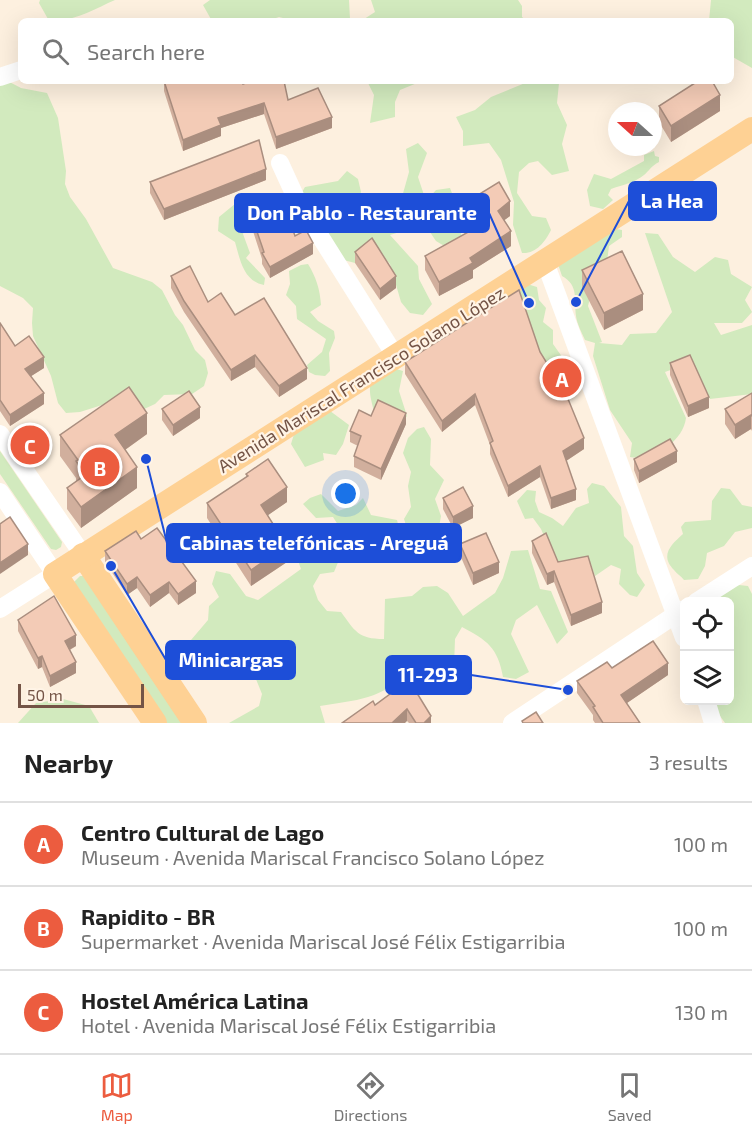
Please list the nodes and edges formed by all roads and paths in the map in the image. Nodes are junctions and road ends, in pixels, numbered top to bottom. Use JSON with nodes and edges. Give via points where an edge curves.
{"nodes":[{"id":1,"x":18,"y":71,"type":"edge"},
{"id":2,"x":0,"y":77,"type":"edge"},
{"id":3,"x":752,"y":129,"type":"edge"},
{"id":4,"x":280,"y":163,"type":"dead end"},
{"id":5,"x":545,"y":262,"type":"junction"},
{"id":6,"x":396,"y":357,"type":"junction"},
{"id":7,"x":0,"y":434,"type":"edge"},
{"id":8,"x":0,"y":492,"type":"edge"},
{"id":9,"x":83,"y":555,"type":"junction"},
{"id":10,"x":752,"y":566,"type":"edge"},
{"id":11,"x":55,"y":574,"type":"junction"},
{"id":12,"x":704,"y":597,"type":"edge"},
{"id":13,"x":0,"y":609,"type":"edge"},
{"id":14,"x":680,"y":612,"type":"edge"},
{"id":15,"x":708,"y":705,"type":"edge"},
{"id":16,"x":155,"y":723,"type":"edge"},
{"id":17,"x":195,"y":723,"type":"edge"},
{"id":18,"x":512,"y":723,"type":"edge"},
{"id":19,"x":713,"y":723,"type":"edge"}],
"edges":[{"from":1,"to":2,"type":"street"},
{"from":3,"to":5,"type":"main road","name":"Avenida Mariscal Francisco Solano López"},
{"from":4,"to":6,"type":"street","via":[[296,198]]},
{"from":5,"to":6,"type":"main road","name":"Avenida Mariscal Francisco Solano López"},
{"from":5,"to":14,"type":"street"},
{"from":6,"to":9,"type":"main road","name":"Avenida Mariscal Francisco Solano López"},
{"from":7,"to":9,"type":"street"},
{"from":8,"to":11,"type":"street"},
{"from":9,"to":11,"type":"main road","name":"Avenida Mariscal Francisco Solano López"},
{"from":9,"to":17,"type":"main road"},
{"from":10,"to":12,"type":"street"},
{"from":11,"to":13,"type":"street","name":"Avenida Mariscal Francisco Solano López"},
{"from":11,"to":16,"type":"main road"},
{"from":14,"to":18,"type":"street"},
{"from":15,"to":19,"type":"street"}]}
